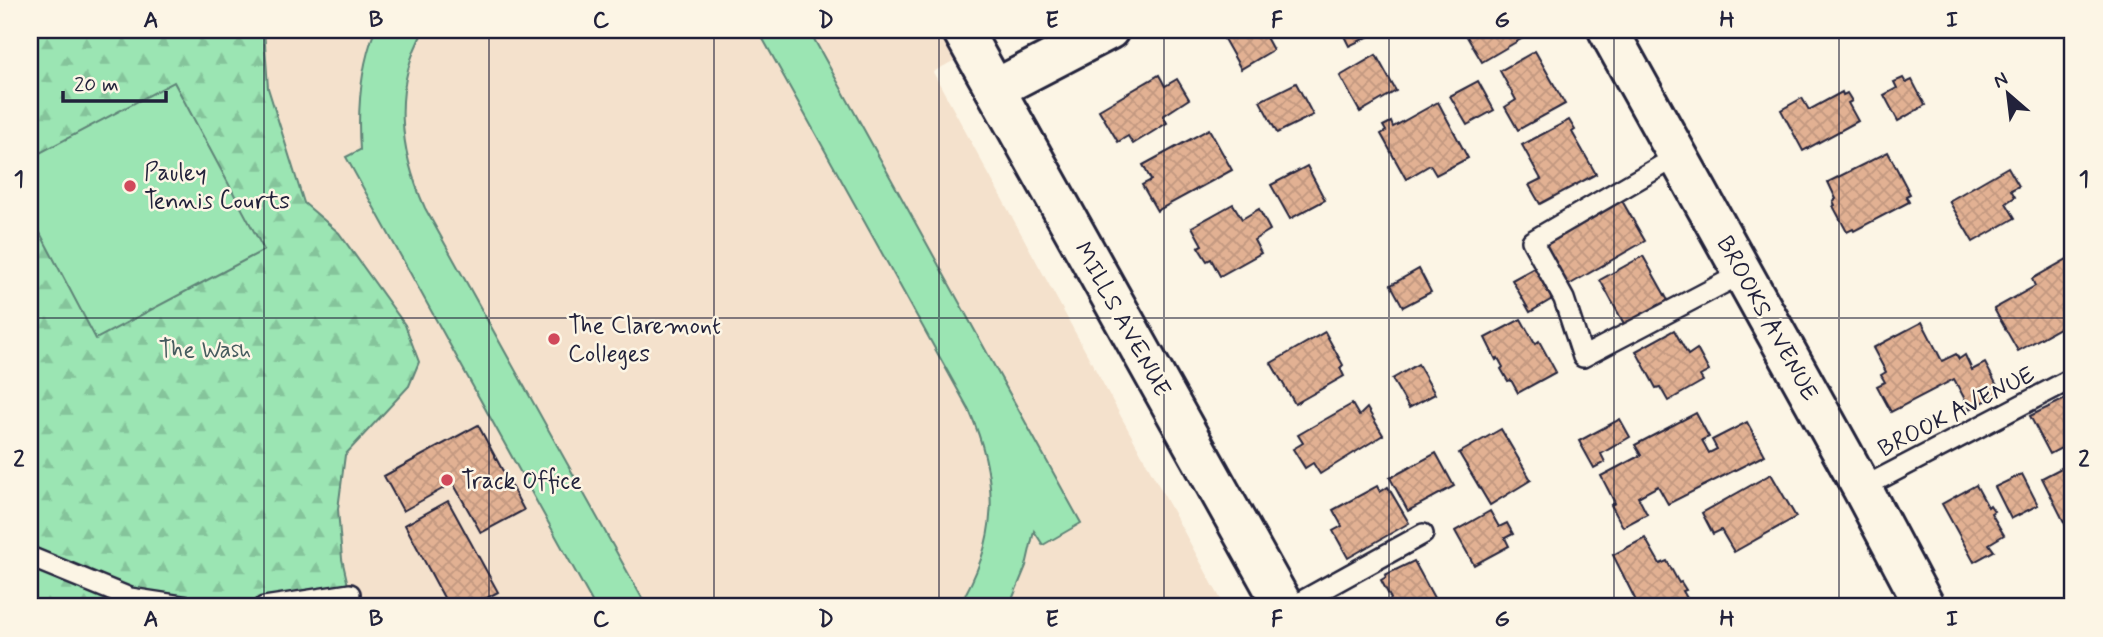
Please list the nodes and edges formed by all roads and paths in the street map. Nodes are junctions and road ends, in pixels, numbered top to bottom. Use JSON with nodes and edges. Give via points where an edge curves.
{"nodes":[{"id":1,"x":962,"y":30,"type":"edge"},
{"id":2,"x":1109,"y":30,"type":"edge"},
{"id":3,"x":1608,"y":30,"type":"edge"},
{"id":4,"x":995,"y":89,"type":"junction"},
{"id":5,"x":1678,"y":156,"type":"junction"},
{"id":6,"x":1743,"y":273,"type":"junction"},
{"id":7,"x":2073,"y":378,"type":"edge"},
{"id":8,"x":1862,"y":488,"type":"junction"},
{"id":9,"x":1423,"y":534,"type":"dead end"},
{"id":10,"x":30,"y":557,"type":"edge"},
{"id":11,"x":350,"y":594,"type":"dead end"},
{"id":12,"x":188,"y":607,"type":"edge"},
{"id":13,"x":264,"y":607,"type":"edge"},
{"id":14,"x":1284,"y":607,"type":"edge"},
{"id":15,"x":1291,"y":607,"type":"edge"},
{"id":16,"x":1925,"y":607,"type":"edge"}],
"edges":[{"from":1,"to":4,"type":"street","name":"MILLS AVENUE"},
{"from":2,"to":4,"type":"street"},
{"from":3,"to":5,"type":"street","name":"BROOKS AVENUE"},
{"from":4,"to":14,"type":"street","name":"MILLS AVENUE"},
{"from":5,"to":6,"type":"street","name":"BROOKS AVENUE"},
{"from":5,"to":6,"type":"lane","via":[[1532,241],[1564,299],[1583,357]]},
{"from":6,"to":8,"type":"street","name":"BROOKS AVENUE"},
{"from":7,"to":8,"type":"lane","name":"BROOK AVENUE"},
{"from":8,"to":16,"type":"street","name":"BROOKS AVENUE"},
{"from":9,"to":15,"type":"lane"},
{"from":10,"to":12,"type":"lane","via":[[131,598]]},
{"from":11,"to":13,"type":"lane"}]}
